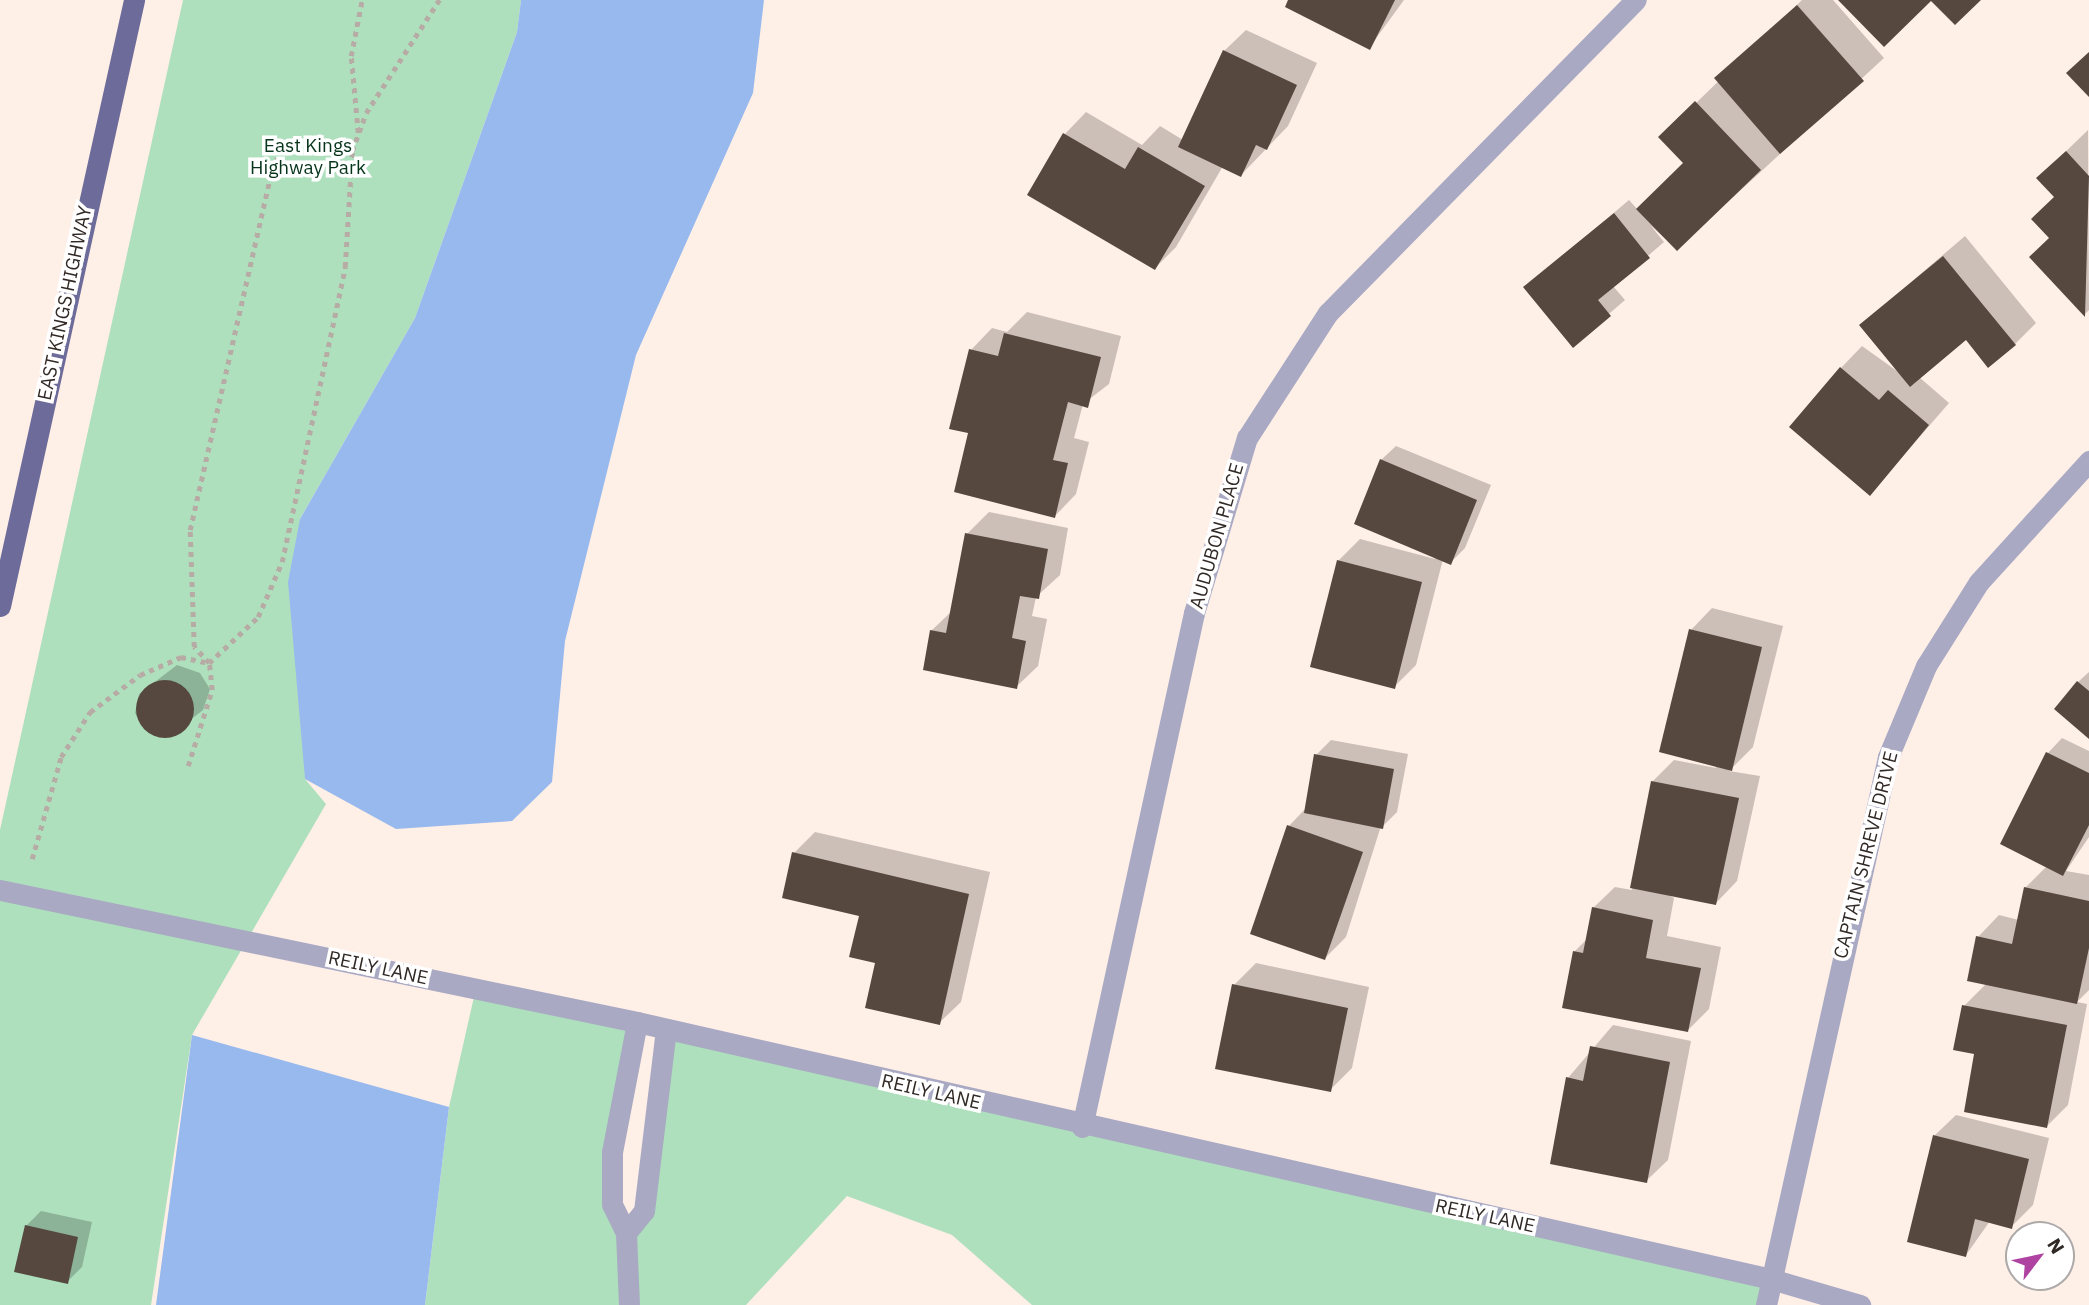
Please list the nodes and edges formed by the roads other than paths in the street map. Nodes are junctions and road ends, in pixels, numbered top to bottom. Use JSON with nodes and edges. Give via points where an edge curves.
{"nodes":[{"id":1,"x":134,"y":0,"type":"edge"},
{"id":2,"x":1636,"y":0,"type":"edge"},
{"id":3,"x":2089,"y":461,"type":"edge"},
{"id":4,"x":0,"y":606,"type":"edge"},
{"id":5,"x":0,"y":890,"type":"edge"},
{"id":6,"x":637,"y":1022,"type":"junction"},
{"id":7,"x":666,"y":1030,"type":"junction"},
{"id":8,"x":1082,"y":1127,"type":"junction"},
{"id":9,"x":626,"y":1233,"type":"junction"},
{"id":10,"x":1771,"y":1279,"type":"junction"},
{"id":11,"x":629,"y":1305,"type":"edge"},
{"id":12,"x":1766,"y":1305,"type":"edge"},
{"id":13,"x":1860,"y":1305,"type":"edge"}],
"edges":[{"from":1,"to":4,"type":"main road","name":"EAST KINGS HIGHWAY"},
{"from":2,"to":8,"type":"street","name":"AUDUBON PLACE","via":[[1336,304],[1248,438],[1194,613]]},
{"from":3,"to":10,"type":"street","name":"CAPTAIN SHREVE DRIVE","via":[[1979,582],[1926,666],[1888,757]]},
{"from":5,"to":6,"type":"street","name":"REILY LANE"},
{"from":6,"to":7,"type":"street","name":"REILY LANE"},
{"from":6,"to":9,"type":"street","via":[[612,1152],[612,1204]]},
{"from":7,"to":8,"type":"street","name":"REILY LANE"},
{"from":7,"to":9,"type":"street","via":[[644,1211]]},
{"from":8,"to":10,"type":"street","name":"REILY LANE"},
{"from":9,"to":11,"type":"street"},
{"from":10,"to":12,"type":"street","name":"CAPTAIN SHREVE DRIVE"},
{"from":10,"to":13,"type":"street","name":"REILY LANE"}]}
